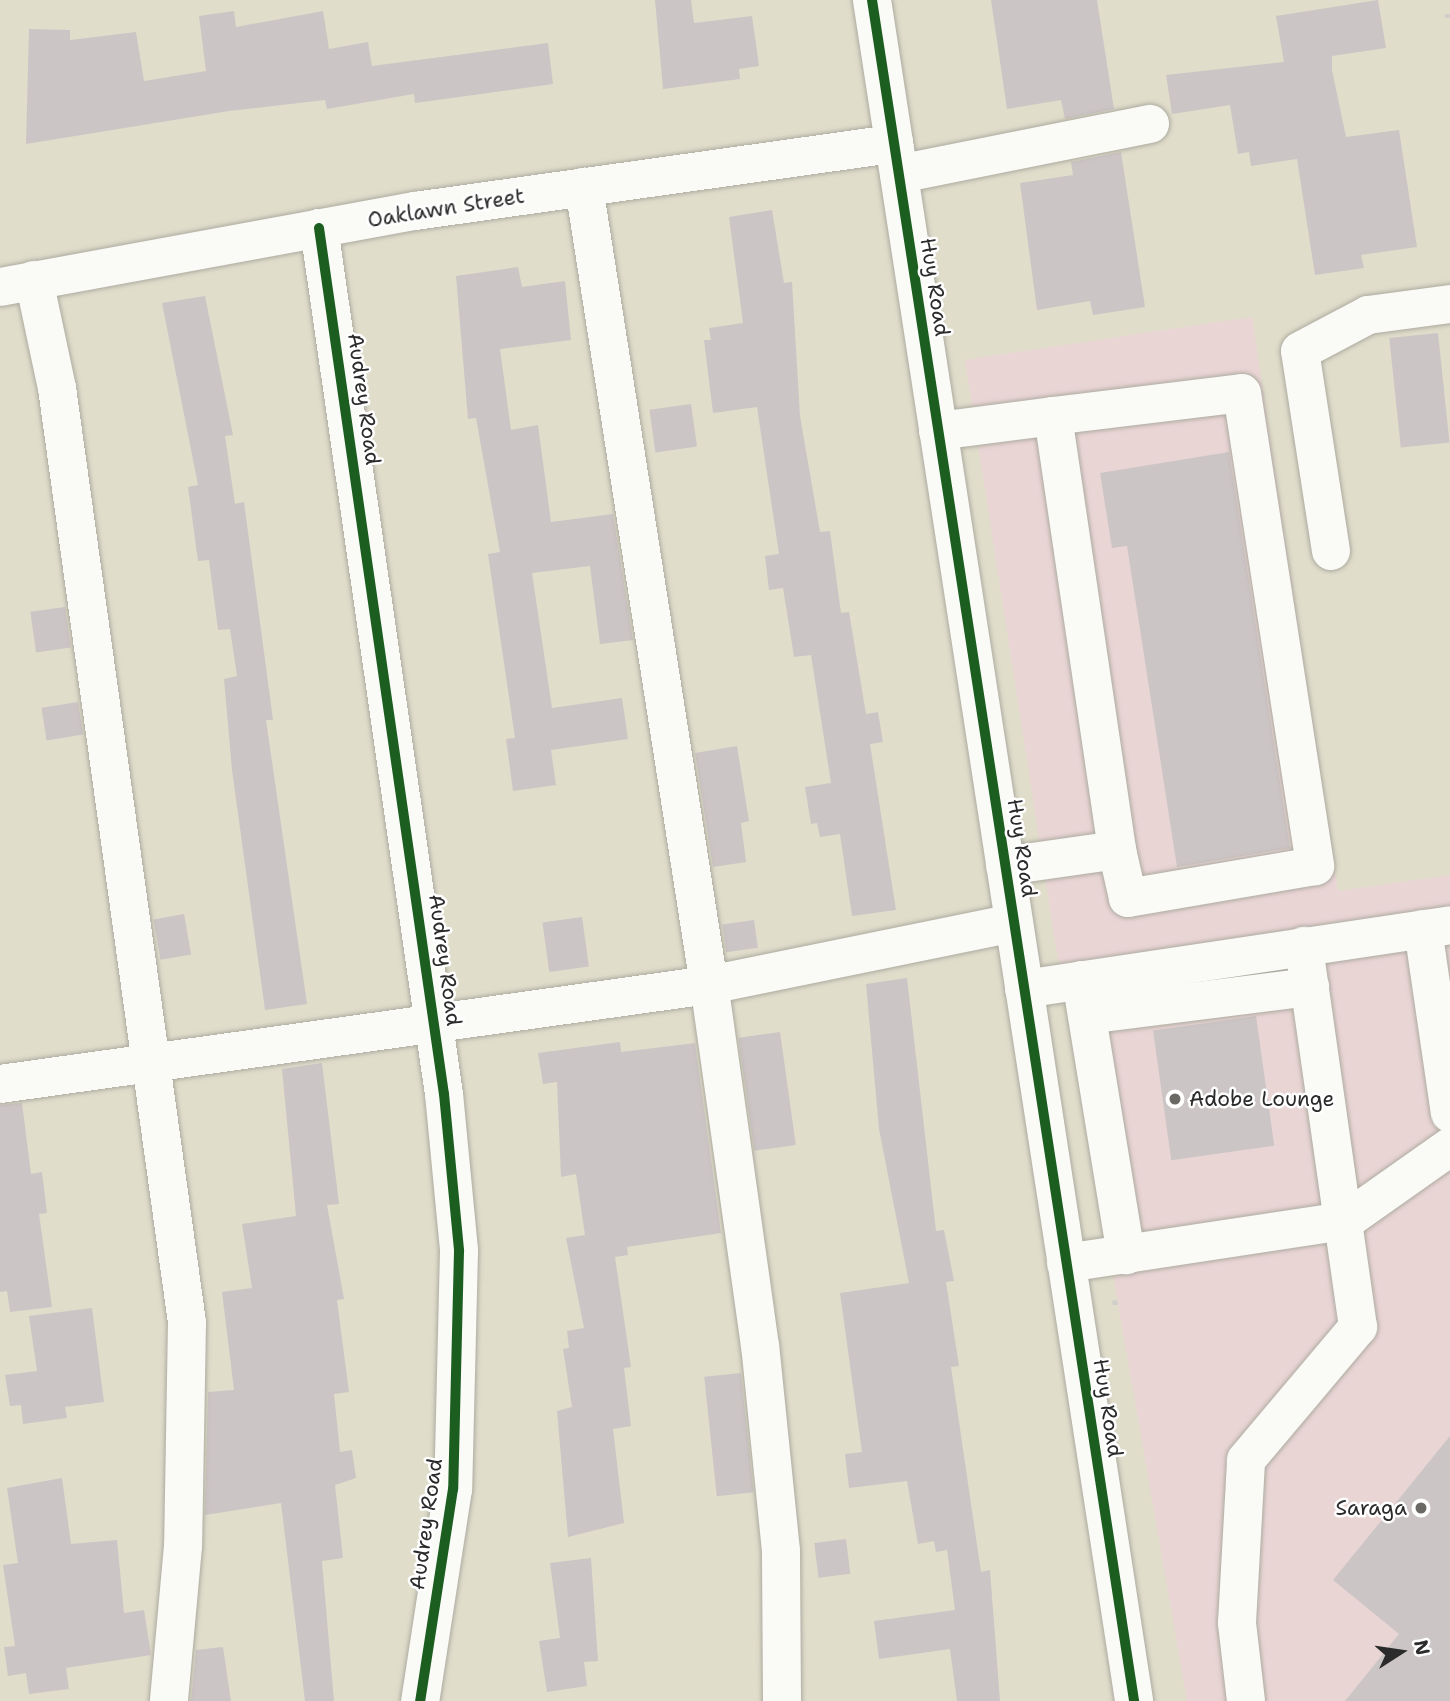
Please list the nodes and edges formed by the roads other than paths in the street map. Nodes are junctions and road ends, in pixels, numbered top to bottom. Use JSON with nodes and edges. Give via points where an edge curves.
{"nodes":[{"id":1,"x":872,"y":0,"type":"edge"},
{"id":2,"x":1150,"y":124,"type":"dead end"},
{"id":3,"x":896,"y":159,"type":"junction"},
{"id":4,"x":584,"y":187,"type":"junction"},
{"id":5,"x":319,"y":228,"type":"junction"},
{"id":6,"x":17,"y":283,"type":"edge"},
{"id":7,"x":1450,"y":304,"type":"edge"},
{"id":8,"x":1053,"y":416,"type":"junction"},
{"id":9,"x":938,"y":431,"type":"junction"},
{"id":10,"x":1331,"y":551,"type":"dead end"},
{"id":11,"x":1117,"y":850,"type":"junction"},
{"id":12,"x":1005,"y":866,"type":"junction"},
{"id":13,"x":1014,"y":923,"type":"junction"},
{"id":14,"x":1436,"y":927,"type":"edge"},
{"id":15,"x":1304,"y":946,"type":"junction"},
{"id":16,"x":709,"y":985,"type":"junction"},
{"id":17,"x":1310,"y":988,"type":"junction"},
{"id":18,"x":1024,"y":989,"type":"junction"},
{"id":19,"x":1084,"y":998,"type":"junction"},
{"id":20,"x":434,"y":1022,"type":"junction"},
{"id":21,"x":150,"y":1064,"type":"junction"},
{"id":22,"x":0,"y":1084,"type":"edge"},
{"id":23,"x":1450,"y":1113,"type":"edge"},
{"id":24,"x":1450,"y":1147,"type":"edge"},
{"id":25,"x":1345,"y":1221,"type":"junction"},
{"id":26,"x":1126,"y":1255,"type":"junction"},
{"id":27,"x":1066,"y":1263,"type":"junction"},
{"id":28,"x":169,"y":1701,"type":"edge"},
{"id":29,"x":420,"y":1701,"type":"edge"},
{"id":30,"x":782,"y":1701,"type":"edge"},
{"id":31,"x":1134,"y":1701,"type":"edge"},
{"id":32,"x":1246,"y":1701,"type":"edge"}],
"edges":[{"from":1,"to":3,"type":"street","name":"Huy Road"},
{"from":2,"to":3,"type":"street","name":"Oaklawn Street"},
{"from":3,"to":4,"type":"street","name":"Oaklawn Street"},
{"from":3,"to":9,"type":"street","name":"Huy Road"},
{"from":4,"to":5,"type":"street","name":"Oaklawn Street"},
{"from":4,"to":16,"type":"street"},
{"from":5,"to":6,"type":"street","name":"Oaklawn Street"},
{"from":5,"to":20,"type":"street","name":"Audrey Road"},
{"from":6,"to":21,"type":"street","via":[[57,388]]},
{"from":7,"to":10,"type":"street","via":[[1368,315],[1300,351]]},
{"from":8,"to":9,"type":"street"},
{"from":8,"to":11,"type":"street"},
{"from":8,"to":11,"type":"street","via":[[1242,393],[1315,866],[1128,898]]},
{"from":9,"to":12,"type":"street","name":"Huy Road"},
{"from":11,"to":12,"type":"street"},
{"from":12,"to":13,"type":"street","name":"Huy Road"},
{"from":13,"to":16,"type":"street"},
{"from":13,"to":18,"type":"street","name":"Huy Road"},
{"from":14,"to":15,"type":"street"},
{"from":14,"to":23,"type":"street"},
{"from":15,"to":17,"type":"street"},
{"from":15,"to":19,"type":"street"},
{"from":16,"to":20,"type":"street"},
{"from":16,"to":30,"type":"street","via":[[762,1360],[781,1551]]},
{"from":17,"to":19,"type":"street"},
{"from":17,"to":25,"type":"street"},
{"from":18,"to":19,"type":"street"},
{"from":18,"to":27,"type":"street","name":"Huy Road"},
{"from":19,"to":26,"type":"street"},
{"from":20,"to":21,"type":"street"},
{"from":20,"to":29,"type":"street","name":"Audrey Road","via":[[459,1251],[459,1376],[453,1489]]},
{"from":21,"to":22,"type":"street"},
{"from":21,"to":28,"type":"street","via":[[187,1322],[183,1546]]},
{"from":24,"to":25,"type":"street"},
{"from":25,"to":26,"type":"street"},
{"from":25,"to":32,"type":"street","via":[[1358,1327],[1246,1460],[1237,1623]]},
{"from":26,"to":27,"type":"street"},
{"from":27,"to":31,"type":"street","name":"Huy Road"}]}
